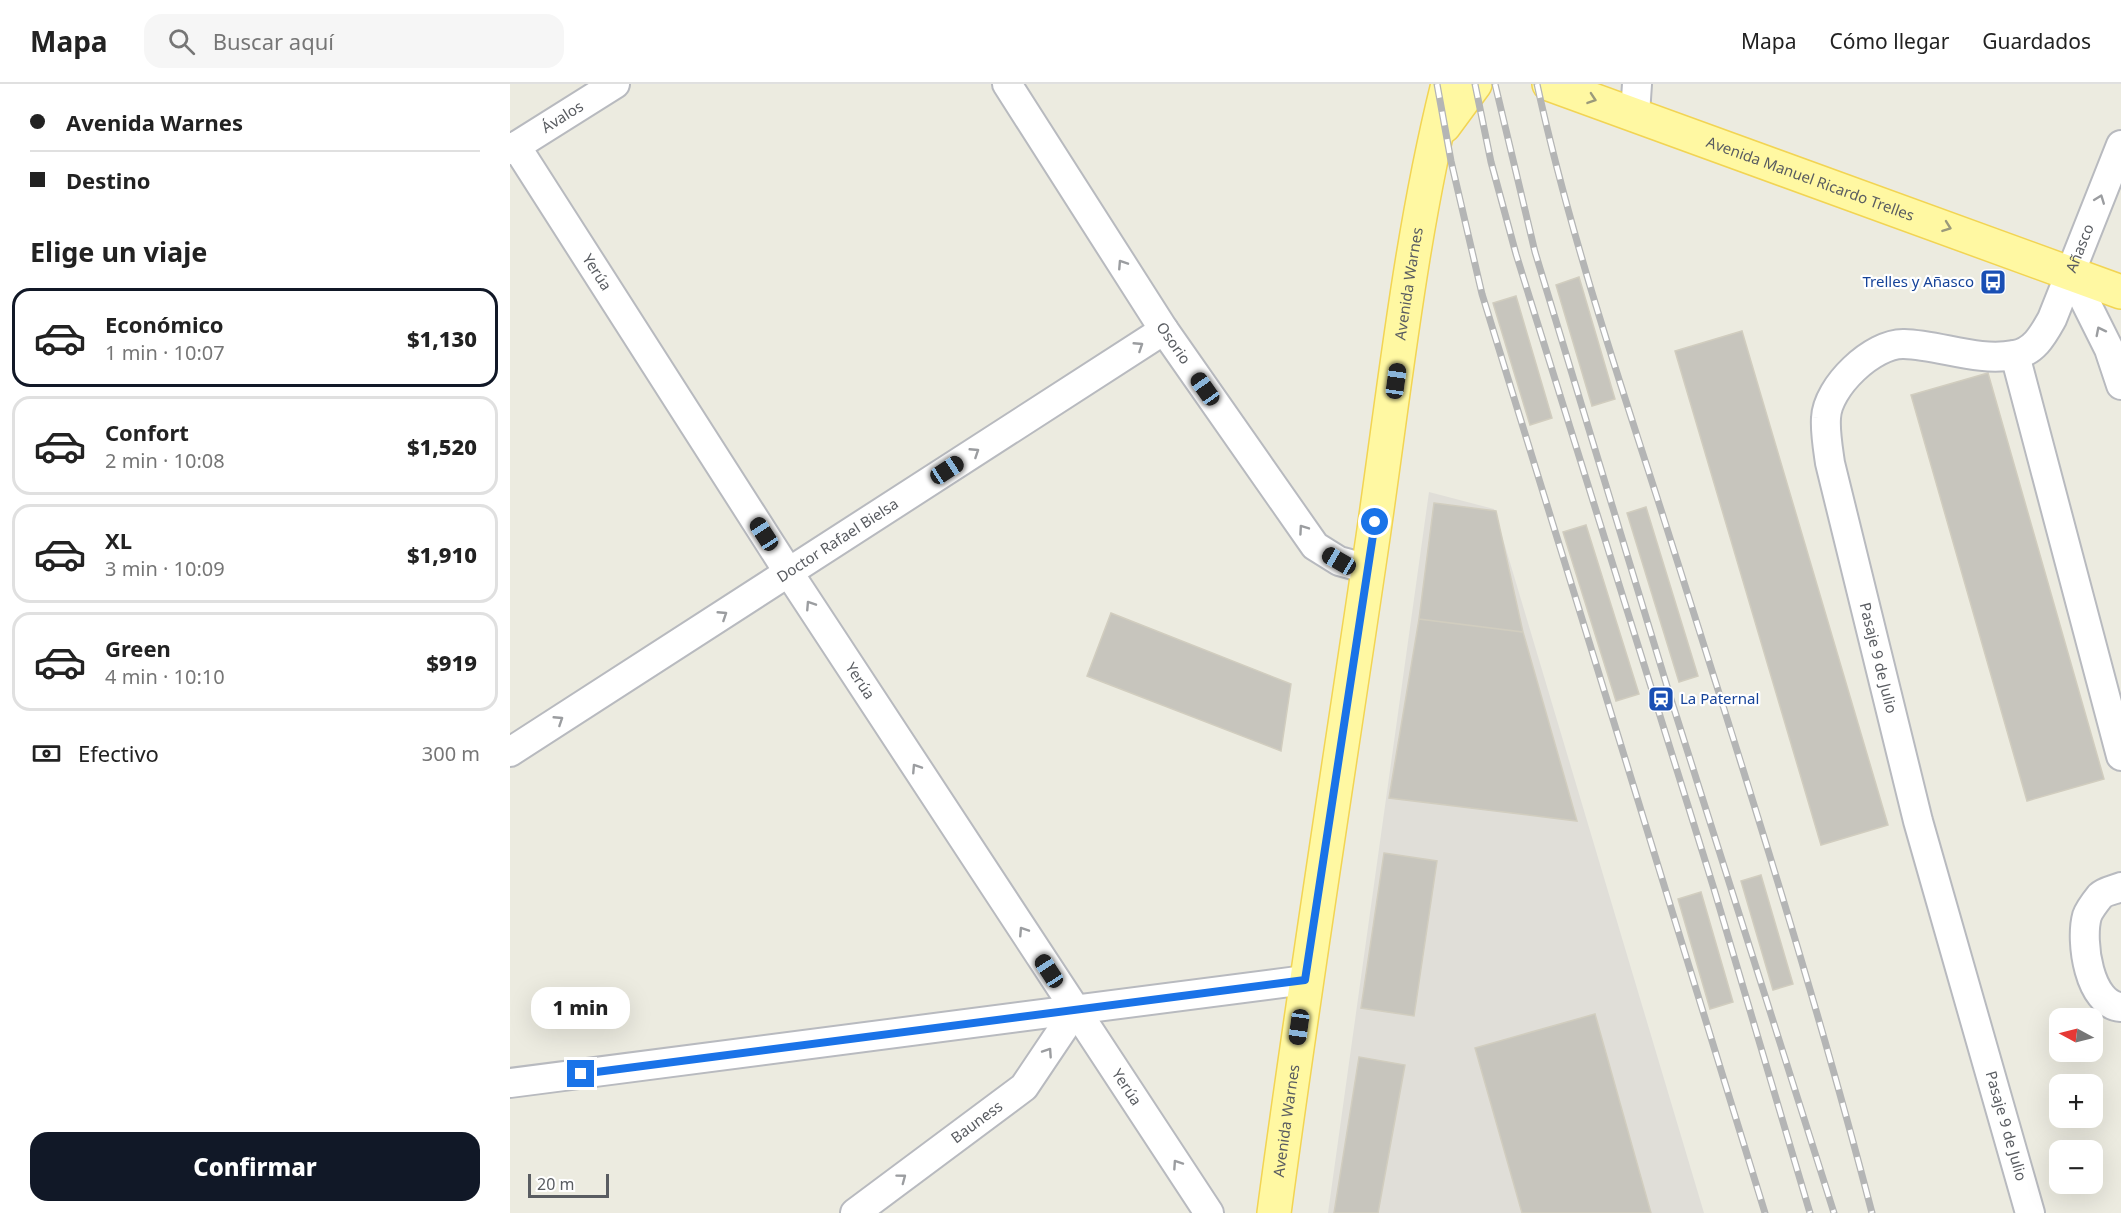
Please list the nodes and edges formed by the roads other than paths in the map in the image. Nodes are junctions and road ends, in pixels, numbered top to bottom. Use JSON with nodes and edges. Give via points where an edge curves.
{"nodes":[{"id":1,"x":615,"y":84,"type":"edge"},
{"id":2,"x":1007,"y":84,"type":"edge"},
{"id":3,"x":1425,"y":84,"type":"edge"},
{"id":4,"x":1448,"y":84,"type":"edge"},
{"id":5,"x":1475,"y":84,"type":"edge"},
{"id":6,"x":1549,"y":84,"type":"edge"},
{"id":7,"x":1636,"y":99,"type":"edge"},
{"id":8,"x":1434,"y":140,"type":"junction"},
{"id":9,"x":2121,"y":145,"type":"edge"},
{"id":10,"x":513,"y":148,"type":"edge"},
{"id":11,"x":2070,"y":273,"type":"junction"},
{"id":12,"x":2121,"y":292,"type":"edge"},
{"id":13,"x":1164,"y":330,"type":"junction"},
{"id":14,"x":2015,"y":355,"type":"junction"},
{"id":15,"x":2121,"y":385,"type":"edge"},
{"id":16,"x":1368,"y":568,"type":"junction"},
{"id":17,"x":789,"y":573,"type":"junction"},
{"id":18,"x":510,"y":752,"type":"edge"},
{"id":19,"x":2121,"y":756,"type":"edge"},
{"id":20,"x":2121,"y":887,"type":"edge"},
{"id":21,"x":1305,"y":980,"type":"junction"},
{"id":22,"x":2121,"y":1007,"type":"edge"},
{"id":23,"x":1075,"y":1011,"type":"junction"},
{"id":24,"x":510,"y":1083,"type":"edge"},
{"id":25,"x":855,"y":1213,"type":"edge"},
{"id":26,"x":1209,"y":1213,"type":"edge"},
{"id":27,"x":1274,"y":1213,"type":"edge"},
{"id":28,"x":2030,"y":1213,"type":"edge"}],
"edges":[{"from":1,"to":10,"type":"street","name":"Ávalos"},
{"from":13,"to":2,"type":"street","name":"Osorio","one_way":true},
{"from":3,"to":8,"type":"main road"},
{"from":4,"to":8,"type":"main road","name":"Avenida Warnes"},
{"from":5,"to":8,"type":"main road","name":"Avenida Warnes"},
{"from":6,"to":7,"type":"main road","name":"Avenida Manuel Ricardo Trelles","one_way":true},
{"from":7,"to":11,"type":"main road","name":"Avenida Manuel Ricardo Trelles","one_way":true},
{"from":8,"to":16,"type":"main road","name":"Avenida Warnes"},
{"from":11,"to":9,"type":"street","name":"Añasco","one_way":true},
{"from":10,"to":17,"type":"street","name":"Yerúa"},
{"from":11,"to":12,"type":"main road","name":"Avenida Manuel Ricardo Trelles"},
{"from":11,"to":14,"type":"street","via":[[2038,344]]},
{"from":15,"to":11,"type":"street","name":"Añasco","one_way":true,"via":[[2109,349]]},
{"from":16,"to":13,"type":"street","name":"Osorio","one_way":true,"via":[[1339,561],[1315,546]]},
{"from":17,"to":13,"type":"street","name":"Doctor Rafael Bielsa","one_way":true},
{"from":14,"to":19,"type":"street"},
{"from":14,"to":28,"type":"street","name":"Pasaje 9 de Julio","via":[[1990,356],[1902,344],[1872,354],[1839,382],[1826,416],[1830,463],[1918,821]]},
{"from":16,"to":21,"type":"main road","name":"Avenida Warnes"},
{"from":18,"to":17,"type":"street","name":"Doctor Rafael Bielsa","one_way":true},
{"from":23,"to":17,"type":"street","name":"Yerúa","one_way":true},
{"from":20,"to":22,"type":"street","via":[[2102,894],[2087,915],[2084,950],[2098,994]]},
{"from":21,"to":23,"type":"street"},
{"from":21,"to":27,"type":"main road","name":"Avenida Warnes"},
{"from":23,"to":24,"type":"street"},
{"from":25,"to":23,"type":"street","name":"Bauness","one_way":true,"via":[[1024,1087]]},
{"from":26,"to":23,"type":"street","name":"Yerúa","one_way":true}]}
